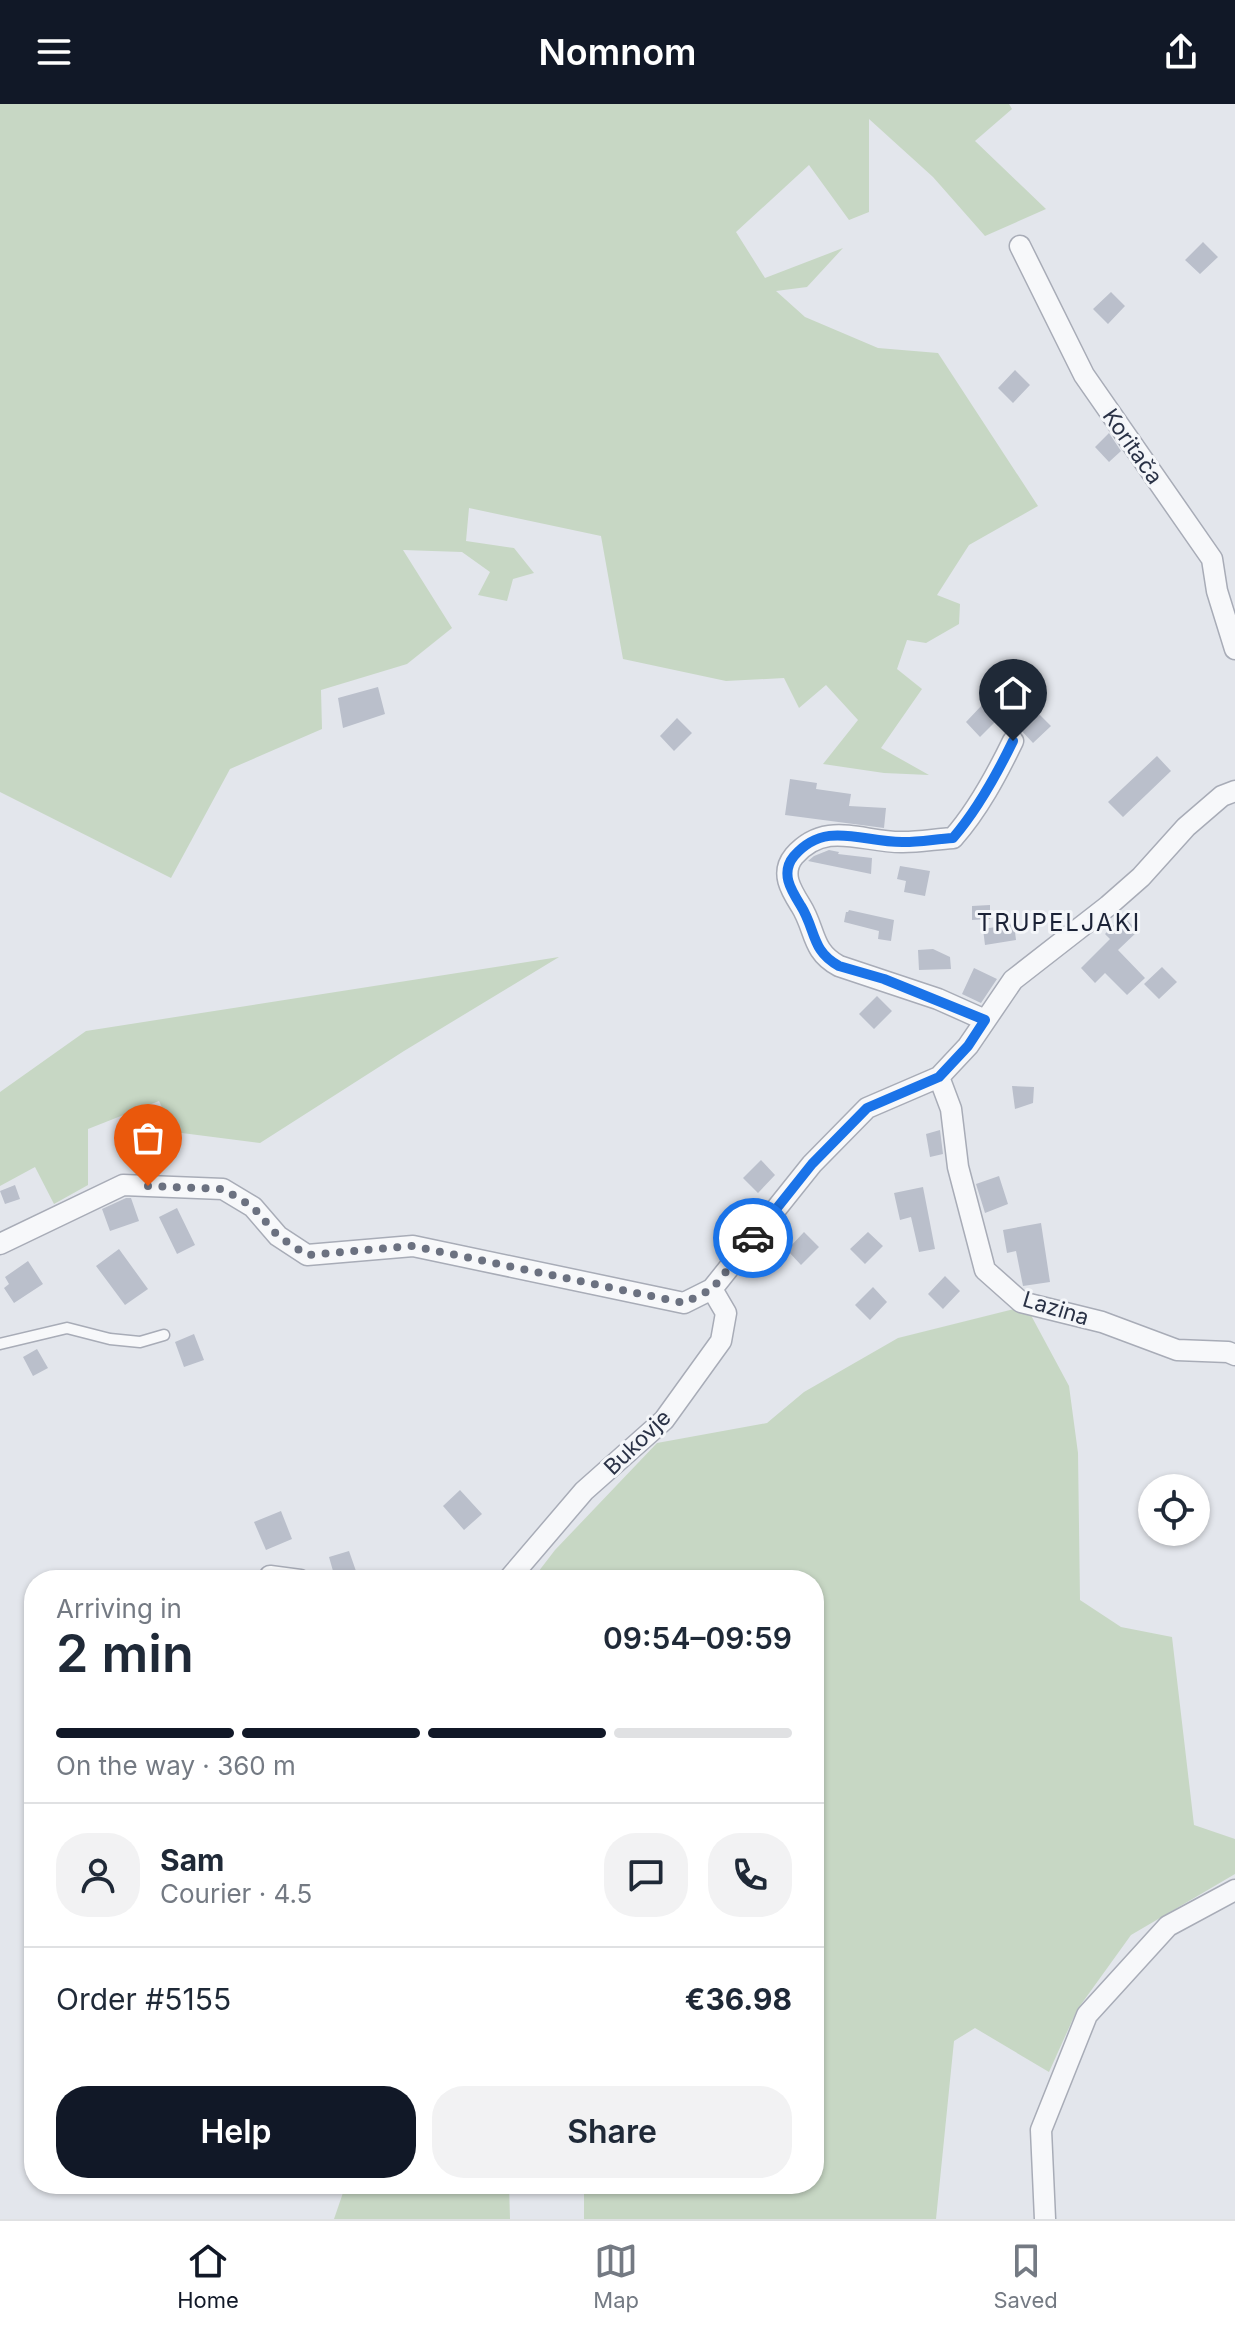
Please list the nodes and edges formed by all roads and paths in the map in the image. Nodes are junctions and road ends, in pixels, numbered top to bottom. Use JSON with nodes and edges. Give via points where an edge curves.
{"nodes":[{"id":1,"x":1020,"y":246,"type":"dead end"},
{"id":2,"x":1235,"y":649,"type":"edge"},
{"id":3,"x":1013,"y":741,"type":"dead end"},
{"id":4,"x":1235,"y":791,"type":"edge"},
{"id":5,"x":985,"y":1020,"type":"junction"},
{"id":6,"x":939,"y":1077,"type":"junction"},
{"id":7,"x":0,"y":1244,"type":"edge"},
{"id":8,"x":712,"y":1289,"type":"junction"},
{"id":9,"x":164,"y":1335,"type":"dead end"},
{"id":10,"x":0,"y":1344,"type":"edge"},
{"id":11,"x":1235,"y":1355,"type":"edge"},
{"id":12,"x":517,"y":1570,"type":"edge"},
{"id":13,"x":1235,"y":1890,"type":"edge"},
{"id":14,"x":1045,"y":2219,"type":"edge"}],
"edges":[{"from":1,"to":2,"type":"street","name":"Koritača","via":[[1084,375],[1212,559]]},
{"from":3,"to":5,"type":"street","via":[[953,838],[901,843],[854,835],[820,837],[789,862],[788,885],[825,958]]},
{"from":4,"to":5,"type":"street","via":[[1186,827],[1108,906],[1013,980]]},
{"from":5,"to":6,"type":"street"},
{"from":6,"to":8,"type":"street","via":[[867,1108],[812,1164]]},
{"from":6,"to":11,"type":"street","name":"Lazina","via":[[951,1109],[958,1167],[985,1270],[1021,1302],[1102,1322],[1177,1350]]},
{"from":7,"to":8,"type":"street","via":[[123,1185],[223,1189],[253,1207],[278,1236],[307,1255],[413,1246],[684,1303]]},
{"from":8,"to":12,"type":"street","name":"Bukovje","via":[[726,1313],[721,1341],[664,1420],[584,1491]]},
{"from":9,"to":10,"type":"lane","via":[[140,1342],[67,1328]]},
{"from":13,"to":14,"type":"street","via":[[1168,1926],[1087,2015],[1041,2130]]}]}
